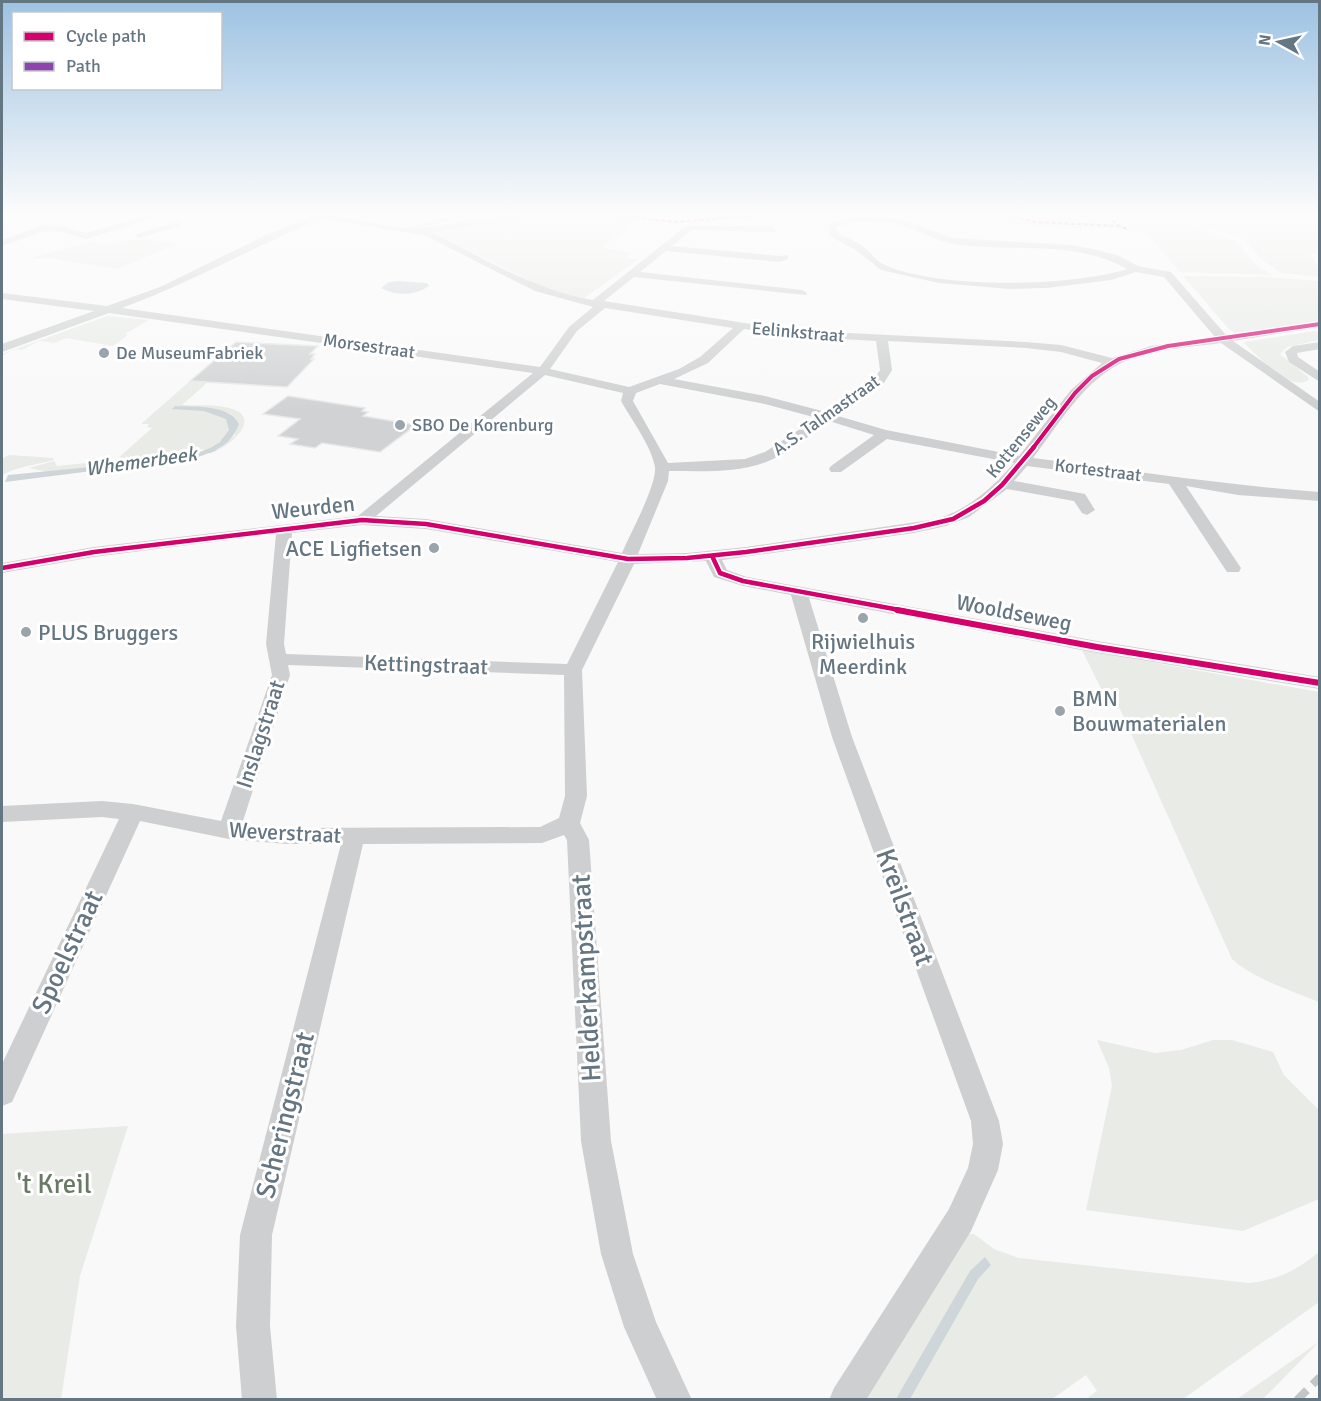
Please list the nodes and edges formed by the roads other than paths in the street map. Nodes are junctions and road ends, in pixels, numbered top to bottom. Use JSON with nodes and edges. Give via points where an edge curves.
{"nodes":[{"id":1,"x":179,"y":281,"type":"edge"},
{"id":2,"x":526,"y":281,"type":"edge"},
{"id":3,"x":623,"y":281,"type":"edge"},
{"id":4,"x":697,"y":281,"type":"edge"},
{"id":5,"x":954,"y":281,"type":"edge"},
{"id":6,"x":1073,"y":281,"type":"edge"},
{"id":7,"x":1173,"y":281,"type":"edge"},
{"id":8,"x":802,"y":293,"type":"dead end"},
{"id":9,"x":2,"y":296,"type":"edge"},
{"id":10,"x":598,"y":304,"type":"junction"},
{"id":11,"x":107,"y":310,"type":"junction"},
{"id":12,"x":1317,"y":326,"type":"edge"},
{"id":13,"x":740,"y":327,"type":"junction"},
{"id":14,"x":882,"y":339,"type":"junction"},
{"id":15,"x":1223,"y":339,"type":"junction"},
{"id":16,"x":1320,"y":345,"type":"edge"},
{"id":17,"x":2,"y":348,"type":"edge"},
{"id":18,"x":1112,"y":362,"type":"junction"},
{"id":19,"x":543,"y":371,"type":"junction"},
{"id":20,"x":661,"y":381,"type":"junction"},
{"id":21,"x":1316,"y":381,"type":"edge"},
{"id":22,"x":1286,"y":385,"type":"junction"},
{"id":23,"x":630,"y":391,"type":"junction"},
{"id":24,"x":1320,"y":408,"type":"edge"},
{"id":25,"x":827,"y":417,"type":"junction"},
{"id":26,"x":884,"y":434,"type":"junction"},
{"id":27,"x":1023,"y":461,"type":"junction"},
{"id":28,"x":662,"y":467,"type":"junction"},
{"id":29,"x":836,"y":468,"type":"dead end"},
{"id":30,"x":1174,"y":480,"type":"junction"},
{"id":31,"x":1005,"y":484,"type":"junction"},
{"id":32,"x":1320,"y":497,"type":"edge"},
{"id":33,"x":1087,"y":510,"type":"dead end"},
{"id":34,"x":362,"y":520,"type":"junction"},
{"id":35,"x":284,"y":528,"type":"junction"},
{"id":36,"x":712,"y":558,"type":"junction"},
{"id":37,"x":628,"y":559,"type":"junction"},
{"id":38,"x":2,"y":568,"type":"edge"},
{"id":39,"x":1233,"y":568,"type":"dead end"},
{"id":40,"x":798,"y":591,"type":"junction"},
{"id":41,"x":278,"y":659,"type":"junction"},
{"id":42,"x":573,"y":670,"type":"junction"},
{"id":43,"x":1320,"y":683,"type":"edge"},
{"id":44,"x":133,"y":812,"type":"junction"},
{"id":45,"x":2,"y":814,"type":"edge"},
{"id":46,"x":568,"y":823,"type":"junction"},
{"id":47,"x":229,"y":831,"type":"junction"},
{"id":48,"x":354,"y":836,"type":"junction"},
{"id":49,"x":2,"y":1093,"type":"edge"},
{"id":50,"x":260,"y":1400,"type":"edge"},
{"id":51,"x":675,"y":1400,"type":"edge"},
{"id":52,"x":846,"y":1400,"type":"edge"}],
"edges":[{"from":1,"to":11,"type":"street"},
{"from":2,"to":10,"type":"street","name":"Eelinkstraat","via":[[552,294]]},
{"from":3,"to":10,"type":"street"},
{"from":4,"to":8,"type":"street"},
{"from":5,"to":6,"type":"street","via":[[988,285]]},
{"from":7,"to":15,"type":"street"},
{"from":9,"to":11,"type":"street","name":"Morsestraat"},
{"from":10,"to":13,"type":"street","name":"Eelinkstraat"},
{"from":10,"to":19,"type":"street","via":[[573,329]]},
{"from":11,"to":17,"type":"street"},
{"from":11,"to":19,"type":"street","name":"Morsestraat"},
{"from":12,"to":15,"type":"street","name":"Kottenseweg"},
{"from":13,"to":14,"type":"street","name":"Eelinkstraat"},
{"from":13,"to":20,"type":"street","via":[[704,360]]},
{"from":14,"to":18,"type":"street","name":"Eelinkstraat","via":[[1026,345]]},
{"from":14,"to":25,"type":"street","name":"A.S. Talmastraat","via":[[884,377]]},
{"from":15,"to":18,"type":"street","name":"Kottenseweg","via":[[1157,349]]},
{"from":15,"to":22,"type":"street"},
{"from":16,"to":21,"type":"street","via":[[1291,352],[1293,359]]},
{"from":18,"to":27,"type":"street","name":"Kottenseweg","via":[[1077,391]]},
{"from":19,"to":23,"type":"street","name":"Morsestraat"},
{"from":19,"to":34,"type":"street"},
{"from":20,"to":23,"type":"street"},
{"from":20,"to":25,"type":"street","name":"Kortestraat","via":[[765,400]]},
{"from":21,"to":22,"type":"street"},
{"from":22,"to":24,"type":"street"},
{"from":23,"to":28,"type":"street","via":[[627,400]]},
{"from":25,"to":26,"type":"street","name":"Kortestraat"},
{"from":25,"to":28,"type":"street","name":"A.S. Talmastraat","via":[[770,455],[747,463]]},
{"from":26,"to":27,"type":"street","name":"Kortestraat"},
{"from":26,"to":29,"type":"street"},
{"from":27,"to":30,"type":"street","name":"Kortestraat"},
{"from":27,"to":31,"type":"street","name":"Kottenseweg"},
{"from":28,"to":37,"type":"street","via":[[661,481]]},
{"from":30,"to":32,"type":"street","name":"Kortestraat","via":[[1238,491]]},
{"from":30,"to":39,"type":"street","name":"Kortestraat"},
{"from":31,"to":33,"type":"street","name":"Kottenseweg","via":[[1080,497]]},
{"from":31,"to":36,"type":"street","name":"Kottenseweg","via":[[983,503],[939,522]]},
{"from":34,"to":35,"type":"street","name":"Weurden"},
{"from":34,"to":37,"type":"street","name":"Weurden","via":[[426,524]]},
{"from":35,"to":38,"type":"street","name":"Weurden"},
{"from":35,"to":41,"type":"street","name":"Inslagstraat","via":[[275,644]]},
{"from":36,"to":37,"type":"street","name":"Kottenseweg"},
{"from":36,"to":40,"type":"street","name":"Wooldseweg","via":[[717,570],[728,578]]},
{"from":37,"to":42,"type":"street"},
{"from":40,"to":43,"type":"street","name":"Wooldseweg","via":[[1097,647]]},
{"from":40,"to":52,"type":"street","name":"Kreilstraat","via":[[842,737],[985,1121],[988,1144],[983,1170],[960,1220]]},
{"from":41,"to":42,"type":"street","name":"Kettingstraat"},
{"from":41,"to":47,"type":"street","name":"Inslagstraat","via":[[281,675]]},
{"from":42,"to":46,"type":"street","via":[[576,796]]},
{"from":44,"to":45,"type":"street","name":"Weverstraat"},
{"from":44,"to":47,"type":"street","name":"Weverstraat"},
{"from":44,"to":49,"type":"street","name":"Spoelstraat"},
{"from":46,"to":48,"type":"street","name":"Weverstraat","via":[[542,835]]},
{"from":46,"to":51,"type":"street","name":"Helderkampstraat","via":[[578,840],[598,1152],[617,1254],[641,1327]]},
{"from":47,"to":48,"type":"street","name":"Weverstraat"},
{"from":48,"to":50,"type":"street","name":"Scheringstraat","via":[[256,1234],[253,1326]]}]}
